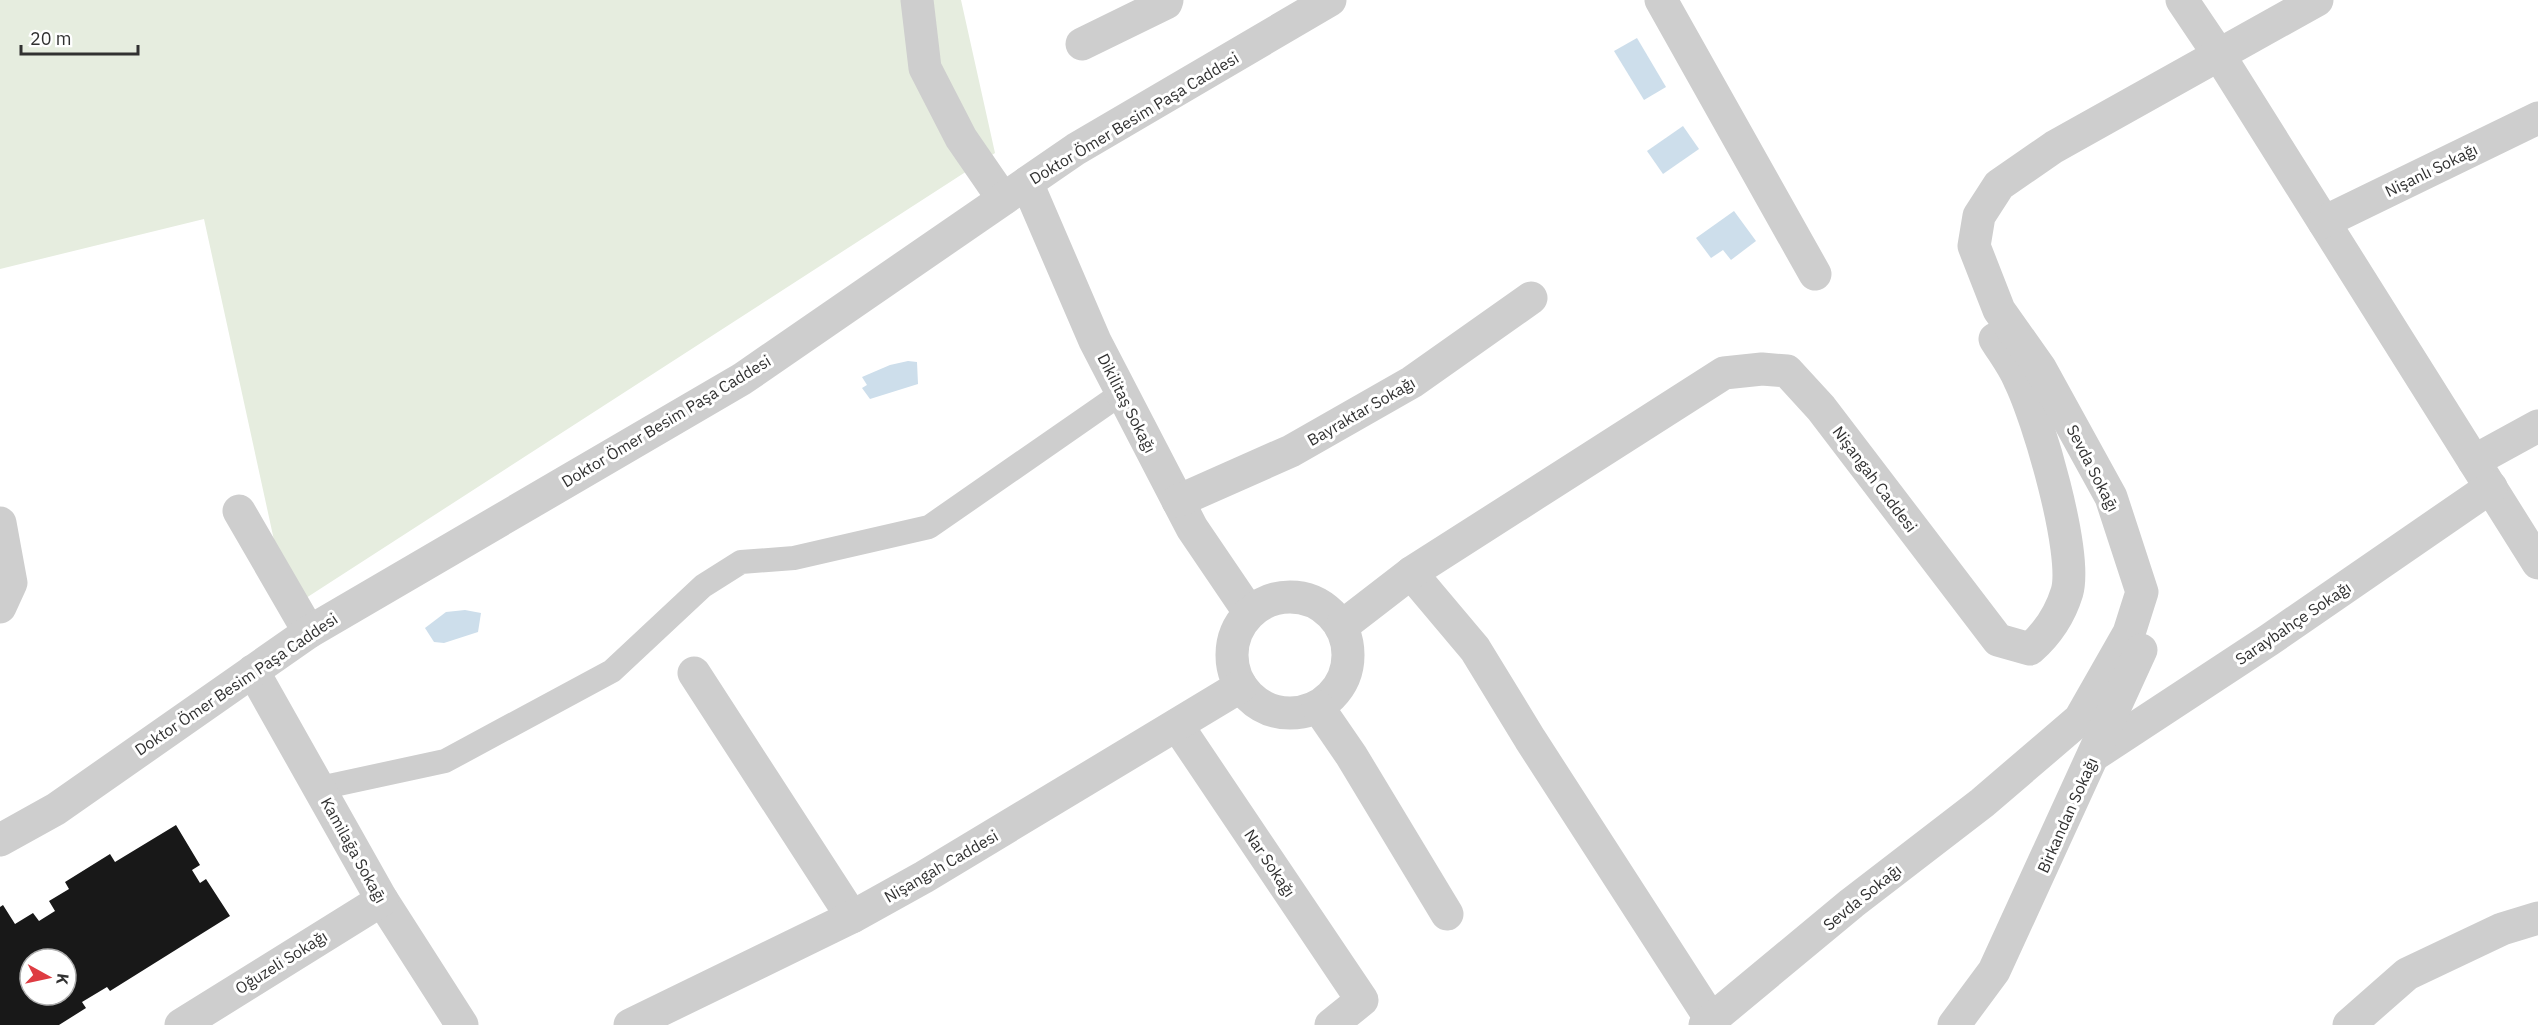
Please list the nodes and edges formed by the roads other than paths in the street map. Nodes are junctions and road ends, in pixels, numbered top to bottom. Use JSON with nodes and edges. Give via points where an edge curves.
{"nodes":[{"id":1,"x":917,"y":0,"type":"edge"},
{"id":2,"x":1167,"y":0,"type":"edge"},
{"id":3,"x":1330,"y":0,"type":"edge"},
{"id":4,"x":1660,"y":0,"type":"edge"},
{"id":5,"x":2182,"y":0,"type":"edge"},
{"id":6,"x":2317,"y":0,"type":"edge"},
{"id":7,"x":1082,"y":44,"type":"dead end"},
{"id":8,"x":2219,"y":55,"type":"junction"},
{"id":9,"x":2538,"y":118,"type":"edge"},
{"id":10,"x":1015,"y":191,"type":"junction"},
{"id":11,"x":2324,"y":222,"type":"junction"},
{"id":12,"x":1976,"y":251,"type":"junction"},
{"id":13,"x":1815,"y":274,"type":"dead end"},
{"id":14,"x":1531,"y":298,"type":"dead end"},
{"id":15,"x":1122,"y":393,"type":"junction"},
{"id":16,"x":2538,"y":426,"type":"edge"},
{"id":17,"x":2482,"y":474,"type":"junction"},
{"id":18,"x":1178,"y":501,"type":"junction"},
{"id":19,"x":239,"y":511,"type":"dead end"},
{"id":20,"x":0,"y":523,"type":"edge"},
{"id":21,"x":2538,"y":563,"type":"edge"},
{"id":22,"x":1411,"y":573,"type":"junction"},
{"id":23,"x":2142,"y":592,"type":"junction"},
{"id":24,"x":0,"y":607,"type":"edge"},
{"id":25,"x":1249,"y":612,"type":"junction"},
{"id":26,"x":1341,"y":627,"type":"junction"},
{"id":27,"x":309,"y":632,"type":"junction"},
{"id":28,"x":253,"y":671,"type":"junction"},
{"id":29,"x":694,"y":673,"type":"dead end"},
{"id":30,"x":1242,"y":686,"type":"junction"},
{"id":31,"x":1318,"y":707,"type":"junction"},
{"id":32,"x":1177,"y":725,"type":"junction"},
{"id":33,"x":2094,"y":754,"type":"junction"},
{"id":34,"x":320,"y":788,"type":"junction"},
{"id":35,"x":0,"y":840,"type":"edge"},
{"id":36,"x":382,"y":900,"type":"junction"},
{"id":37,"x":1447,"y":914,"type":"dead end"},
{"id":38,"x":852,"y":917,"type":"junction"},
{"id":39,"x":2538,"y":918,"type":"edge"},
{"id":40,"x":1709,"y":1024,"type":"edge"},
{"id":41,"x":181,"y":1025,"type":"edge"},
{"id":42,"x":462,"y":1025,"type":"edge"},
{"id":43,"x":630,"y":1025,"type":"edge"},
{"id":44,"x":1331,"y":1025,"type":"edge"},
{"id":45,"x":1954,"y":1025,"type":"edge"},
{"id":46,"x":2349,"y":1025,"type":"edge"}],
"edges":[{"from":1,"to":10,"type":"street","name":"Dikilitaş Sokağı","via":[[925,68],[961,138]]},
{"from":2,"to":7,"type":"street"},
{"from":3,"to":10,"type":"street","name":"Doktor Ömer Besim Paşa Caddesi","via":[[1077,149]]},
{"from":4,"to":13,"type":"street"},
{"from":5,"to":8,"type":"street"},
{"from":6,"to":8,"type":"street","name":"Sevda Sokaḡı"},
{"from":8,"to":11,"type":"street"},
{"from":8,"to":12,"type":"street","name":"Sevda Sokaḡı","via":[[2054,147],[1998,185],[1978,216]]},
{"from":9,"to":11,"type":"street","name":"Nişanlı Sokağı"},
{"from":10,"to":15,"type":"street","name":"Dikilitaş Sokağı"},
{"from":10,"to":27,"type":"street","name":"Doktor Ömer Besim Paşa Caddesi","via":[[742,379]]},
{"from":11,"to":17,"type":"street"},
{"from":12,"to":22,"type":"street","name":"Nişangah Caddesi","via":[[1973,271],[1983,308],[1994,337],[2019,379],[2046,451],[2066,544],[2067,591],[2048,633],[2030,649],[1998,640],[1821,408],[1787,371],[1725,373]]},
{"from":12,"to":23,"type":"street","name":"Sevda Sokaḡı","via":[[1999,310],[2040,368],[2111,496]]},
{"from":14,"to":18,"type":"street","name":"Bayraktar Sokağı","via":[[1412,382],[1292,451]]},
{"from":15,"to":18,"type":"street","name":"Dikilitaş Sokağı"},
{"from":15,"to":34,"type":"lane","via":[[929,527],[794,558],[741,562],[703,586],[612,671],[445,761]]},
{"from":16,"to":17,"type":"street","name":"Saraybahçe Sokağı"},
{"from":17,"to":21,"type":"street"},
{"from":17,"to":33,"type":"street","name":"Saraybahçe Sokağı","via":[[2270,640]]},
{"from":18,"to":25,"type":"street","name":"Dikilitaş Sokağı"},
{"from":19,"to":27,"type":"street"},
{"from":20,"to":24,"type":"street","via":[[11,583]]},
{"from":22,"to":26,"type":"street","name":"Nişangah Caddesi"},
{"from":22,"to":40,"type":"street","via":[[1475,649]]},
{"from":23,"to":33,"type":"street","name":"Birkandan Sokağı","via":[[2146,638]]},
{"from":23,"to":40,"type":"street","name":"Sevda Sokaḡı","via":[[2129,633],[2080,719]]},
{"from":25,"to":26,"type":"street","via":[[1269,600],[1289,596],[1314,602]]},
{"from":25,"to":30,"type":"street","via":[[1237,629],[1231,656],[1234,676]]},
{"from":26,"to":31,"type":"street","via":[[1347,646],[1346,672],[1336,691]]},
{"from":27,"to":28,"type":"street","name":"Doktor Ömer Besim Paşa Caddesi"},
{"from":28,"to":34,"type":"street","name":"Kamilaḡa Sokaḡı"},
{"from":28,"to":35,"type":"street","name":"Doktor Ömer Besim Paşa Caddesi","via":[[56,809]]},
{"from":29,"to":38,"type":"street"},
{"from":30,"to":31,"type":"street","via":[[1251,700],[1269,710],[1299,714]]},
{"from":30,"to":32,"type":"street","name":"Nişangah Caddesi"},
{"from":31,"to":37,"type":"street"},
{"from":32,"to":38,"type":"street","name":"Nişangah Caddesi"},
{"from":32,"to":44,"type":"street","name":"Nar Sokağı","via":[[1362,1000]]},
{"from":33,"to":45,"type":"street","name":"Birkandan Sokağı","via":[[1994,971]]},
{"from":34,"to":36,"type":"street","name":"Kamilaḡa Sokaḡı"},
{"from":36,"to":41,"type":"street","name":"Oğuzeli Sokağı"},
{"from":36,"to":42,"type":"street","name":"Kamilaḡa Sokaḡı"},
{"from":38,"to":43,"type":"street","name":"Nişangah Caddesi"},
{"from":39,"to":46,"type":"street","via":[[2502,929],[2407,974]]}]}
